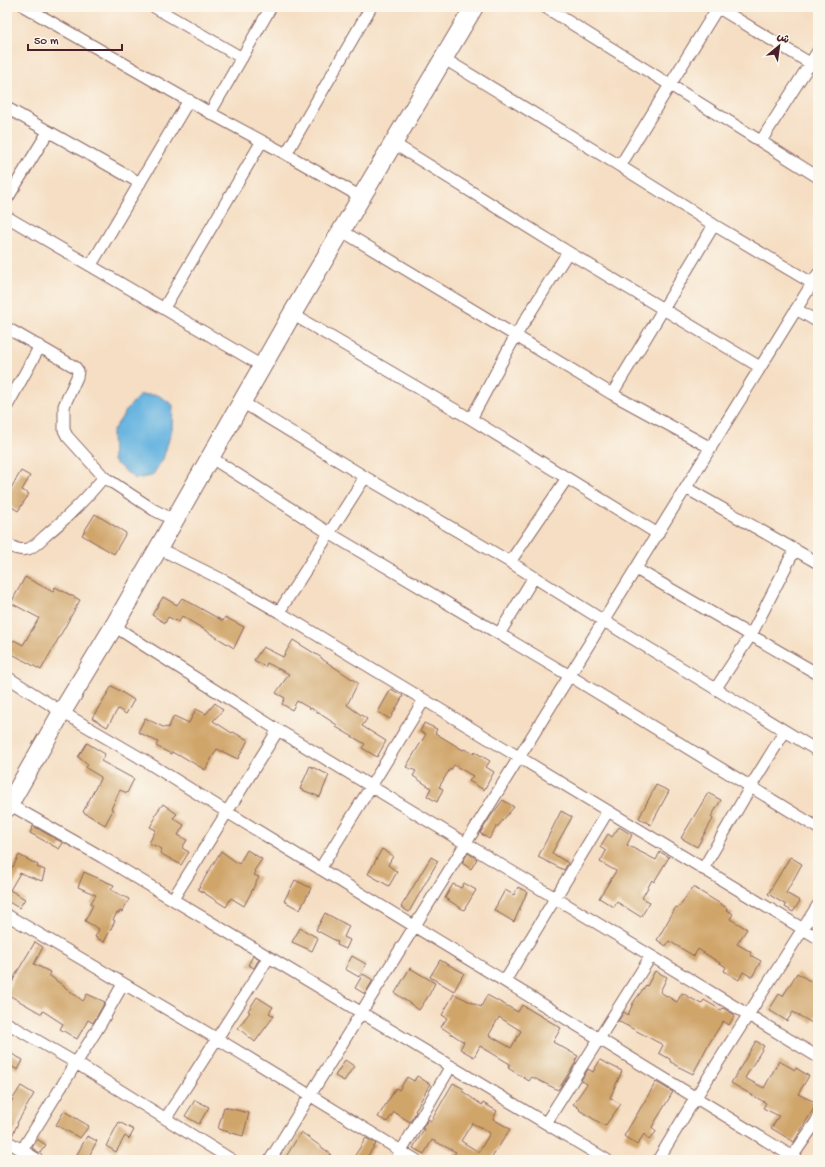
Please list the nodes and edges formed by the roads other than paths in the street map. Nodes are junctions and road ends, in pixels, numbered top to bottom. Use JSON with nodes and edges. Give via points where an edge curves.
{"nodes":[{"id":1,"x":25,"y":7,"type":"edge"},
{"id":2,"x":154,"y":7,"type":"edge"},
{"id":3,"x":271,"y":7,"type":"edge"},
{"id":4,"x":371,"y":7,"type":"edge"},
{"id":5,"x":474,"y":7,"type":"edge"},
{"id":6,"x":545,"y":7,"type":"edge"},
{"id":7,"x":718,"y":7,"type":"edge"},
{"id":8,"x":41,"y":11,"type":"edge"},
{"id":9,"x":818,"y":51,"type":"edge"},
{"id":10,"x":242,"y":58,"type":"junction"},
{"id":11,"x":443,"y":58,"type":"junction"},
{"id":12,"x":814,"y":66,"type":"edge"},
{"id":13,"x":669,"y":85,"type":"junction"},
{"id":14,"x":190,"y":100,"type":"junction"},
{"id":15,"x":7,"y":108,"type":"edge"},
{"id":16,"x":210,"y":113,"type":"junction"},
{"id":17,"x":48,"y":132,"type":"junction"},
{"id":18,"x":262,"y":141,"type":"junction"},
{"id":19,"x":761,"y":141,"type":"junction"},
{"id":20,"x":393,"y":143,"type":"junction"},
{"id":21,"x":286,"y":154,"type":"junction"},
{"id":22,"x":620,"y":166,"type":"junction"},
{"id":23,"x":818,"y":177,"type":"edge"},
{"id":24,"x":140,"y":183,"type":"junction"},
{"id":25,"x":361,"y":197,"type":"junction"},
{"id":26,"x":7,"y":199,"type":"edge"},
{"id":27,"x":7,"y":217,"type":"edge"},
{"id":28,"x":714,"y":225,"type":"junction"},
{"id":29,"x":342,"y":231,"type":"junction"},
{"id":30,"x":568,"y":252,"type":"junction"},
{"id":31,"x":90,"y":265,"type":"junction"},
{"id":32,"x":815,"y":278,"type":"edge"},
{"id":33,"x":164,"y":308,"type":"junction"},
{"id":34,"x":664,"y":309,"type":"junction"},
{"id":35,"x":796,"y":309,"type":"junction"},
{"id":36,"x":292,"y":314,"type":"junction"},
{"id":37,"x":818,"y":322,"type":"edge"},
{"id":38,"x":7,"y":328,"type":"edge"},
{"id":39,"x":516,"y":335,"type":"junction"},
{"id":40,"x":40,"y":346,"type":"junction"},
{"id":41,"x":262,"y":366,"type":"junction"},
{"id":42,"x":760,"y":367,"type":"junction"},
{"id":43,"x":612,"y":394,"type":"junction"},
{"id":44,"x":242,"y":402,"type":"junction"},
{"id":45,"x":7,"y":406,"type":"edge"},
{"id":46,"x":471,"y":419,"type":"junction"},
{"id":47,"x":710,"y":448,"type":"junction"},
{"id":48,"x":210,"y":457,"type":"junction"},
{"id":49,"x":104,"y":477,"type":"junction"},
{"id":50,"x":365,"y":477,"type":"junction"},
{"id":51,"x":568,"y":478,"type":"junction"},
{"id":52,"x":686,"y":488,"type":"junction"},
{"id":53,"x":174,"y":520,"type":"junction"},
{"id":54,"x":329,"y":534,"type":"junction"},
{"id":55,"x":658,"y":534,"type":"junction"},
{"id":56,"x":7,"y":544,"type":"edge"},
{"id":57,"x":158,"y":548,"type":"junction"},
{"id":58,"x":796,"y":549,"type":"junction"},
{"id":59,"x":510,"y":562,"type":"junction"},
{"id":60,"x":818,"y":563,"type":"edge"},
{"id":61,"x":636,"y":569,"type":"junction"},
{"id":62,"x":534,"y":577,"type":"junction"},
{"id":63,"x":280,"y":612,"type":"junction"},
{"id":64,"x":604,"y":621,"type":"junction"},
{"id":65,"x":114,"y":626,"type":"junction"},
{"id":66,"x":499,"y":634,"type":"junction"},
{"id":67,"x":751,"y":635,"type":"junction"},
{"id":68,"x":818,"y":674,"type":"edge"},
{"id":69,"x":570,"y":676,"type":"junction"},
{"id":70,"x":7,"y":677,"type":"edge"},
{"id":71,"x":716,"y":688,"type":"junction"},
{"id":72,"x":424,"y":700,"type":"junction"},
{"id":73,"x":62,"y":712,"type":"junction"},
{"id":74,"x":278,"y":730,"type":"junction"},
{"id":75,"x":785,"y":730,"type":"junction"},
{"id":76,"x":818,"y":751,"type":"edge"},
{"id":77,"x":519,"y":757,"type":"junction"},
{"id":78,"x":372,"y":786,"type":"junction"},
{"id":79,"x":751,"y":786,"type":"junction"},
{"id":80,"x":8,"y":805,"type":"edge"},
{"id":81,"x":608,"y":811,"type":"junction"},
{"id":82,"x":227,"y":812,"type":"junction"},
{"id":83,"x":818,"y":828,"type":"edge"},
{"id":84,"x":466,"y":843,"type":"junction"},
{"id":85,"x":320,"y":869,"type":"junction"},
{"id":86,"x":703,"y":869,"type":"junction"},
{"id":87,"x":556,"y":898,"type":"junction"},
{"id":88,"x":173,"y":899,"type":"junction"},
{"id":89,"x":818,"y":905,"type":"edge"},
{"id":90,"x":7,"y":915,"type":"edge"},
{"id":91,"x":415,"y":927,"type":"junction"},
{"id":92,"x":803,"y":929,"type":"junction"},
{"id":93,"x":818,"y":938,"type":"edge"},
{"id":94,"x":650,"y":956,"type":"junction"},
{"id":95,"x":269,"y":957,"type":"junction"},
{"id":96,"x":505,"y":981,"type":"junction"},
{"id":97,"x":123,"y":984,"type":"junction"},
{"id":98,"x":362,"y":1012,"type":"junction"},
{"id":99,"x":749,"y":1014,"type":"junction"},
{"id":100,"x":7,"y":1022,"type":"edge"},
{"id":101,"x":216,"y":1038,"type":"junction"},
{"id":102,"x":598,"y":1038,"type":"junction"},
{"id":103,"x":818,"y":1057,"type":"edge"},
{"id":104,"x":76,"y":1063,"type":"junction"},
{"id":105,"x":451,"y":1066,"type":"junction"},
{"id":106,"x":310,"y":1096,"type":"junction"},
{"id":107,"x":696,"y":1097,"type":"junction"},
{"id":108,"x":166,"y":1118,"type":"junction"},
{"id":109,"x":818,"y":1119,"type":"edge"},
{"id":110,"x":546,"y":1123,"type":"junction"},
{"id":111,"x":7,"y":1141,"type":"edge"},
{"id":112,"x":22,"y":1150,"type":"junction"},
{"id":113,"x":398,"y":1156,"type":"edge"},
{"id":114,"x":794,"y":1159,"type":"edge"},
{"id":115,"x":38,"y":1160,"type":"edge"},
{"id":116,"x":232,"y":1160,"type":"edge"},
{"id":117,"x":270,"y":1160,"type":"edge"},
{"id":118,"x":416,"y":1160,"type":"edge"},
{"id":119,"x":607,"y":1160,"type":"edge"},
{"id":120,"x":658,"y":1160,"type":"edge"}],
"edges":[{"from":1,"to":8,"type":"street"},
{"from":2,"to":10,"type":"street"},
{"from":3,"to":10,"type":"street"},
{"from":4,"to":21,"type":"street"},
{"from":5,"to":11,"type":"highway"},
{"from":6,"to":13,"type":"street"},
{"from":7,"to":12,"type":"street"},
{"from":7,"to":13,"type":"street"},
{"from":8,"to":14,"type":"street"},
{"from":9,"to":12,"type":"street"},
{"from":10,"to":16,"type":"street"},
{"from":11,"to":20,"type":"highway"},
{"from":11,"to":22,"type":"street"},
{"from":12,"to":19,"type":"street"},
{"from":13,"to":19,"type":"street"},
{"from":13,"to":22,"type":"street"},
{"from":14,"to":16,"type":"street"},
{"from":14,"to":24,"type":"street"},
{"from":15,"to":17,"type":"street"},
{"from":16,"to":18,"type":"street"},
{"from":17,"to":24,"type":"street"},
{"from":17,"to":26,"type":"street"},
{"from":18,"to":21,"type":"street"},
{"from":18,"to":33,"type":"street"},
{"from":19,"to":23,"type":"street"},
{"from":20,"to":25,"type":"highway"},
{"from":20,"to":30,"type":"street"},
{"from":21,"to":25,"type":"street"},
{"from":22,"to":28,"type":"street"},
{"from":24,"to":31,"type":"street"},
{"from":25,"to":29,"type":"highway"},
{"from":27,"to":31,"type":"street"},
{"from":28,"to":32,"type":"street"},
{"from":28,"to":34,"type":"street"},
{"from":29,"to":36,"type":"highway"},
{"from":29,"to":39,"type":"street"},
{"from":30,"to":34,"type":"street"},
{"from":30,"to":39,"type":"street"},
{"from":31,"to":33,"type":"street"},
{"from":32,"to":35,"type":"street"},
{"from":33,"to":41,"type":"street"},
{"from":34,"to":42,"type":"street"},
{"from":34,"to":43,"type":"street"},
{"from":35,"to":37,"type":"street"},
{"from":35,"to":42,"type":"street"},
{"from":36,"to":41,"type":"highway"},
{"from":36,"to":46,"type":"street"},
{"from":38,"to":40,"type":"street"},
{"from":39,"to":43,"type":"street"},
{"from":39,"to":46,"type":"street"},
{"from":40,"to":45,"type":"street"},
{"from":40,"to":49,"type":"street","via":[[78,371],[64,406],[64,430]]},
{"from":41,"to":44,"type":"highway"},
{"from":42,"to":47,"type":"street"},
{"from":43,"to":47,"type":"street"},
{"from":44,"to":48,"type":"highway"},
{"from":44,"to":50,"type":"street"},
{"from":46,"to":51,"type":"street"},
{"from":47,"to":52,"type":"street"},
{"from":48,"to":53,"type":"highway"},
{"from":48,"to":54,"type":"street"},
{"from":49,"to":53,"type":"street"},
{"from":49,"to":56,"type":"street","via":[[70,515],[32,547],[21,550]]},
{"from":50,"to":54,"type":"street"},
{"from":50,"to":59,"type":"street"},
{"from":51,"to":55,"type":"street"},
{"from":51,"to":59,"type":"street"},
{"from":52,"to":55,"type":"street"},
{"from":52,"to":58,"type":"street"},
{"from":53,"to":57,"type":"highway"},
{"from":54,"to":63,"type":"street"},
{"from":54,"to":66,"type":"street"},
{"from":55,"to":61,"type":"street"},
{"from":57,"to":63,"type":"street"},
{"from":57,"to":65,"type":"highway"},
{"from":58,"to":60,"type":"street"},
{"from":58,"to":67,"type":"street"},
{"from":59,"to":62,"type":"street"},
{"from":61,"to":64,"type":"street"},
{"from":61,"to":67,"type":"street"},
{"from":62,"to":64,"type":"street"},
{"from":62,"to":66,"type":"street"},
{"from":63,"to":72,"type":"street"},
{"from":64,"to":69,"type":"street"},
{"from":64,"to":71,"type":"street"},
{"from":65,"to":73,"type":"highway"},
{"from":65,"to":74,"type":"street"},
{"from":66,"to":69,"type":"street"},
{"from":67,"to":68,"type":"street"},
{"from":67,"to":71,"type":"street"},
{"from":69,"to":77,"type":"street"},
{"from":69,"to":79,"type":"street"},
{"from":70,"to":73,"type":"street"},
{"from":71,"to":75,"type":"street"},
{"from":72,"to":77,"type":"street"},
{"from":72,"to":78,"type":"street"},
{"from":73,"to":80,"type":"highway"},
{"from":73,"to":82,"type":"street"},
{"from":74,"to":78,"type":"street"},
{"from":74,"to":82,"type":"street"},
{"from":75,"to":76,"type":"street"},
{"from":75,"to":79,"type":"street"},
{"from":77,"to":81,"type":"street"},
{"from":77,"to":84,"type":"street"},
{"from":78,"to":84,"type":"street"},
{"from":78,"to":85,"type":"street"},
{"from":79,"to":83,"type":"street"},
{"from":79,"to":86,"type":"street"},
{"from":80,"to":88,"type":"street"},
{"from":81,"to":86,"type":"street"},
{"from":81,"to":87,"type":"street"},
{"from":82,"to":85,"type":"street"},
{"from":82,"to":88,"type":"street"},
{"from":84,"to":87,"type":"street"},
{"from":84,"to":91,"type":"street"},
{"from":85,"to":91,"type":"street"},
{"from":86,"to":92,"type":"street"},
{"from":87,"to":94,"type":"street"},
{"from":87,"to":96,"type":"street"},
{"from":88,"to":95,"type":"street"},
{"from":89,"to":92,"type":"street"},
{"from":90,"to":97,"type":"street"},
{"from":91,"to":96,"type":"street"},
{"from":91,"to":98,"type":"street"},
{"from":92,"to":93,"type":"street"},
{"from":92,"to":99,"type":"street"},
{"from":94,"to":99,"type":"street"},
{"from":94,"to":102,"type":"street"},
{"from":95,"to":98,"type":"street"},
{"from":95,"to":101,"type":"street"},
{"from":96,"to":102,"type":"street"},
{"from":97,"to":101,"type":"street"},
{"from":97,"to":104,"type":"street"},
{"from":98,"to":105,"type":"street"},
{"from":98,"to":106,"type":"street"},
{"from":99,"to":103,"type":"street"},
{"from":99,"to":107,"type":"street"},
{"from":100,"to":104,"type":"street"},
{"from":101,"to":106,"type":"street"},
{"from":101,"to":108,"type":"street"},
{"from":102,"to":107,"type":"street"},
{"from":102,"to":110,"type":"street"},
{"from":104,"to":108,"type":"street"},
{"from":104,"to":112,"type":"street"},
{"from":105,"to":110,"type":"street"},
{"from":105,"to":113,"type":"street"},
{"from":106,"to":113,"type":"street"},
{"from":106,"to":117,"type":"street"},
{"from":107,"to":114,"type":"street"},
{"from":107,"to":120,"type":"street"},
{"from":108,"to":116,"type":"street"},
{"from":109,"to":114,"type":"street"},
{"from":110,"to":119,"type":"street"},
{"from":111,"to":112,"type":"street"},
{"from":112,"to":115,"type":"street"},
{"from":113,"to":118,"type":"street"}]}
